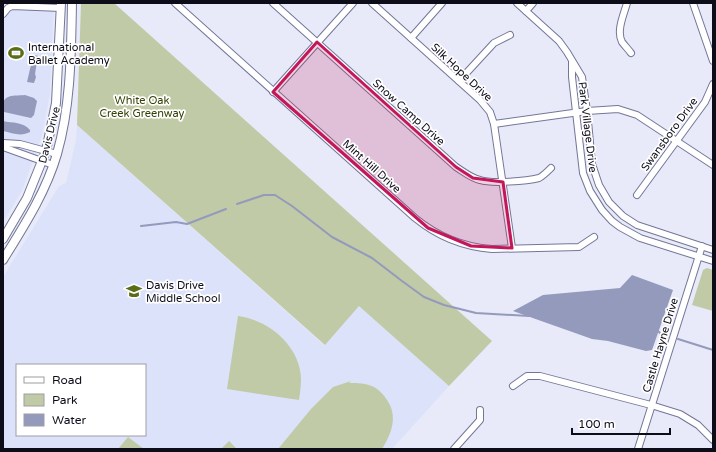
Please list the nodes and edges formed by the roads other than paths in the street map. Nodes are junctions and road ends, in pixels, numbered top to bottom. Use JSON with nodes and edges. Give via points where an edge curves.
{"nodes":[{"id":1,"x":72,"y":3,"type":"edge"},
{"id":2,"x":174,"y":3,"type":"edge"},
{"id":3,"x":273,"y":3,"type":"edge"},
{"id":4,"x":353,"y":3,"type":"edge"},
{"id":5,"x":372,"y":3,"type":"edge"},
{"id":6,"x":442,"y":3,"type":"edge"},
{"id":7,"x":517,"y":3,"type":"edge"},
{"id":8,"x":532,"y":3,"type":"edge"},
{"id":9,"x":627,"y":3,"type":"edge"},
{"id":10,"x":693,"y":3,"type":"edge"},
{"id":11,"x":61,"y":6,"type":"edge"},
{"id":12,"x":526,"y":11,"type":"junction"},
{"id":13,"x":3,"y":14,"type":"edge"},
{"id":14,"x":510,"y":35,"type":"dead end"},
{"id":15,"x":411,"y":38,"type":"junction"},
{"id":16,"x":317,"y":42,"type":"junction"},
{"id":17,"x":631,"y":53,"type":"dead end"},
{"id":18,"x":572,"y":61,"type":"junction"},
{"id":19,"x":713,"y":61,"type":"edge"},
{"id":20,"x":459,"y":81,"type":"junction"},
{"id":21,"x":713,"y":84,"type":"edge"},
{"id":22,"x":274,"y":92,"type":"junction"},
{"id":23,"x":587,"y":111,"type":"junction"},
{"id":24,"x":576,"y":113,"type":"junction"},
{"id":25,"x":494,"y":124,"type":"junction"},
{"id":26,"x":677,"y":141,"type":"junction"},
{"id":27,"x":3,"y":143,"type":"edge"},
{"id":28,"x":3,"y":148,"type":"edge"},
{"id":29,"x":46,"y":151,"type":"junction"},
{"id":30,"x":57,"y":154,"type":"junction"},
{"id":31,"x":42,"y":160,"type":"junction"},
{"id":32,"x":53,"y":165,"type":"junction"},
{"id":33,"x":713,"y":165,"type":"edge"},
{"id":34,"x":551,"y":168,"type":"dead end"},
{"id":35,"x":504,"y":182,"type":"junction"},
{"id":36,"x":638,"y":195,"type":"dead end"},
{"id":37,"x":594,"y":237,"type":"dead end"},
{"id":38,"x":3,"y":239,"type":"edge"},
{"id":39,"x":702,"y":246,"type":"junction"},
{"id":40,"x":512,"y":248,"type":"junction"},
{"id":41,"x":713,"y":250,"type":"edge"},
{"id":42,"x":698,"y":256,"type":"junction"},
{"id":43,"x":3,"y":260,"type":"edge"},
{"id":44,"x":713,"y":261,"type":"edge"},
{"id":45,"x":513,"y":386,"type":"dead end"},
{"id":46,"x":652,"y":405,"type":"junction"},
{"id":47,"x":480,"y":410,"type":"dead end"},
{"id":48,"x":713,"y":440,"type":"edge"},
{"id":49,"x":454,"y":449,"type":"edge"},
{"id":50,"x":638,"y":449,"type":"edge"}],
"edges":[{"from":1,"to":30,"type":"main road","name":"Davis Drive","via":[[68,104]]},
{"from":2,"to":22,"type":"street","name":"Mint Hill Drive"},
{"from":3,"to":16,"type":"street","name":"Snow Camp Drive"},
{"from":4,"to":16,"type":"street"},
{"from":5,"to":15,"type":"street","name":"Silk Hope Drive"},
{"from":6,"to":15,"type":"street"},
{"from":7,"to":12,"type":"street","name":"Park Village Drive"},
{"from":8,"to":12,"type":"street"},
{"from":9,"to":17,"type":"street","via":[[620,33],[622,41]]},
{"from":10,"to":19,"type":"street"},
{"from":11,"to":13,"type":"street","via":[[12,6]]},
{"from":11,"to":29,"type":"main road","name":"Davis Drive","via":[[56,103]]},
{"from":12,"to":18,"type":"street","name":"Park Village Drive","via":[[559,41]]},
{"from":14,"to":20,"type":"street","via":[[494,43]]},
{"from":15,"to":20,"type":"street","name":"Silk Hope Drive"},
{"from":16,"to":22,"type":"street"},
{"from":16,"to":35,"type":"street","name":"Snow Camp Drive","via":[[456,167],[480,180]]},
{"from":18,"to":23,"type":"street","name":"Park Village Drive","via":[[582,77]]},
{"from":18,"to":24,"type":"street","name":"Park Village Drive"},
{"from":20,"to":25,"type":"street","name":"Silk Hope Drive","via":[[485,105]]},
{"from":21,"to":26,"type":"street","name":"Swansboro Drive","via":[[705,102]]},
{"from":22,"to":40,"type":"street","name":"Mint Hill Drive","via":[[428,228],[476,247]]},
{"from":23,"to":24,"type":"street"},
{"from":23,"to":26,"type":"street","via":[[618,109],[637,115]]},
{"from":23,"to":39,"type":"street","name":"Park Village Drive","via":[[592,164],[599,185],[609,202],[637,225]]},
{"from":24,"to":25,"type":"street"},
{"from":24,"to":42,"type":"street","name":"Park Village Drive","via":[[585,181],[606,215],[620,227],[640,238]]},
{"from":25,"to":35,"type":"street","name":"Silk Hope Drive"},
{"from":26,"to":33,"type":"street"},
{"from":26,"to":36,"type":"street","name":"Swansboro Drive"},
{"from":27,"to":29,"type":"street","via":[[20,144]]},
{"from":28,"to":31,"type":"street"},
{"from":29,"to":30,"type":"street"},
{"from":29,"to":31,"type":"main road","name":"Davis Drive"},
{"from":30,"to":32,"type":"main road","name":"Davis Drive"},
{"from":31,"to":32,"type":"street"},
{"from":31,"to":38,"type":"main road","name":"Davis Drive","via":[[27,198]]},
{"from":32,"to":43,"type":"main road","name":"Davis Drive","via":[[33,211]]},
{"from":34,"to":35,"type":"street","name":"Snow Camp Drive","via":[[540,177]]},
{"from":35,"to":40,"type":"street","name":"Silk Hope Drive"},
{"from":37,"to":40,"type":"street","name":"Mint Hill Drive","via":[[579,246]]},
{"from":39,"to":41,"type":"street","name":"Park Village Drive"},
{"from":39,"to":42,"type":"street","name":"Castle Hayne Drive"},
{"from":42,"to":44,"type":"street","name":"Park Village Drive"},
{"from":42,"to":46,"type":"street","name":"Castle Hayne Drive"},
{"from":45,"to":46,"type":"street","via":[[527,376],[540,376]]},
{"from":46,"to":48,"type":"street","via":[[690,419]]},
{"from":46,"to":50,"type":"street","name":"Castle Hayne Drive"},
{"from":47,"to":49,"type":"street","via":[[480,420]]}]}
